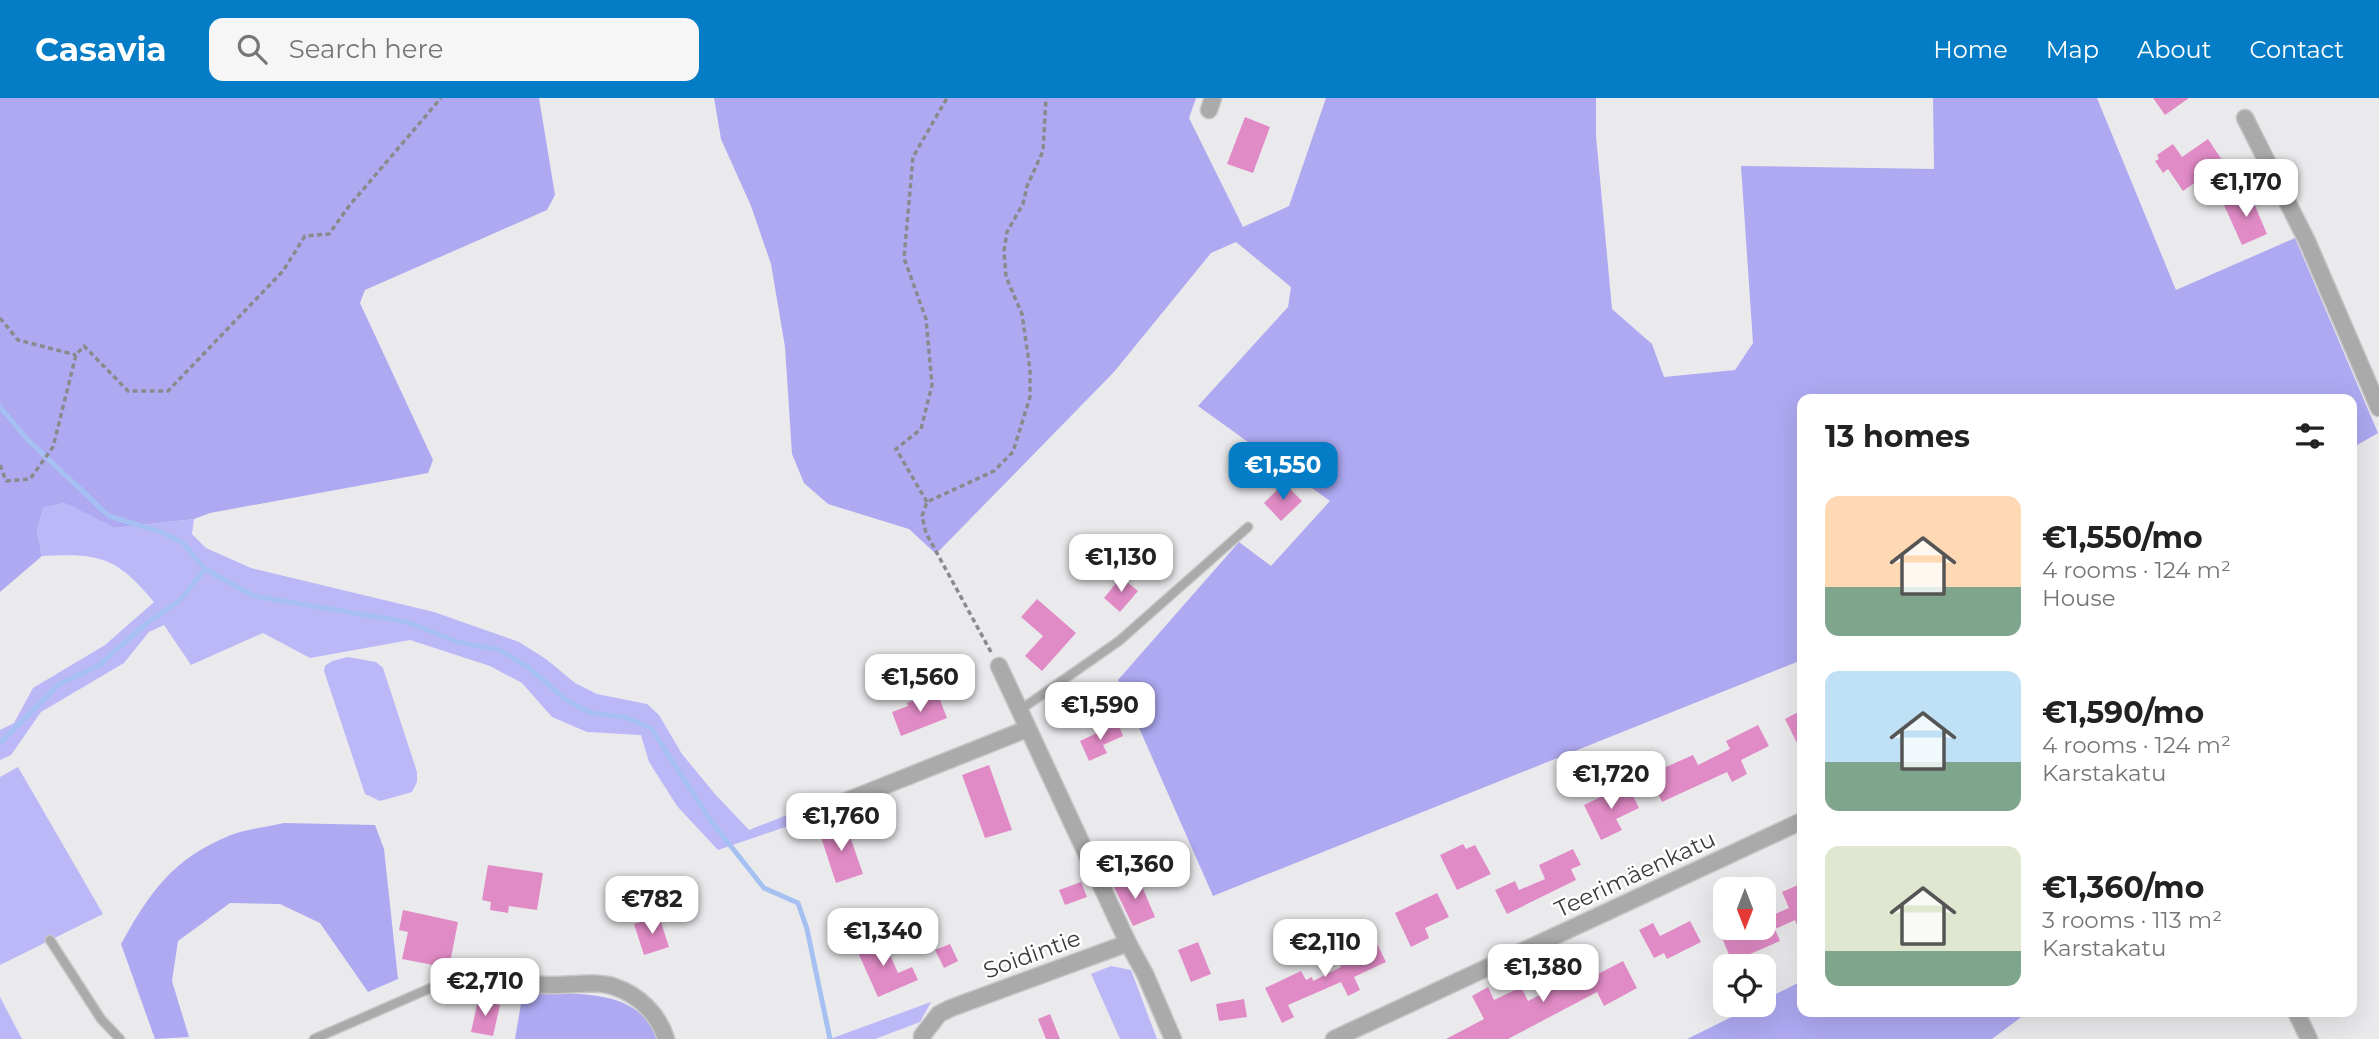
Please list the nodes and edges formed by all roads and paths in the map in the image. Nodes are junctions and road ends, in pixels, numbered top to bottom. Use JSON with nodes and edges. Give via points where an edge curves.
{"nodes":[{"id":1,"x":441,"y":98,"type":"edge"},
{"id":2,"x":947,"y":98,"type":"edge"},
{"id":3,"x":1046,"y":98,"type":"edge"},
{"id":4,"x":2245,"y":118,"type":"dead end"},
{"id":5,"x":0,"y":318,"type":"edge"},
{"id":6,"x":76,"y":355,"type":"junction"},
{"id":7,"x":2379,"y":408,"type":"edge"},
{"id":8,"x":0,"y":465,"type":"edge"},
{"id":9,"x":927,"y":502,"type":"junction"},
{"id":10,"x":1248,"y":527,"type":"dead end"},
{"id":11,"x":999,"y":666,"type":"joint"},
{"id":12,"x":1020,"y":710,"type":"junction"},
{"id":13,"x":1027,"y":729,"type":"junction"},
{"id":14,"x":831,"y":807,"type":"dead end"},
{"id":15,"x":1797,"y":823,"type":"edge"},
{"id":16,"x":50,"y":940,"type":"dead end"},
{"id":17,"x":1128,"y":943,"type":"junction"},
{"id":18,"x":474,"y":978,"type":"joint"},
{"id":19,"x":2298,"y":1017,"type":"edge"},
{"id":20,"x":922,"y":1035,"type":"dead end"},
{"id":21,"x":120,"y":1039,"type":"edge"},
{"id":22,"x":314,"y":1039,"type":"edge"},
{"id":23,"x":666,"y":1039,"type":"edge"},
{"id":24,"x":1173,"y":1039,"type":"edge"},
{"id":25,"x":1334,"y":1039,"type":"edge"},
{"id":26,"x":2309,"y":1039,"type":"edge"}],
"edges":[{"from":1,"to":6,"type":"path","via":[[329,234],[305,236],[283,271],[168,391],[128,391],[84,346]]},
{"from":2,"to":9,"type":"path","via":[[913,157],[904,258],[926,319],[932,385],[921,429],[896,449]]},
{"from":3,"to":9,"type":"path","via":[[1043,151],[1007,232],[1004,251],[1006,277],[1022,314],[1030,397],[1013,452],[994,471]]},
{"from":4,"to":7,"type":"street","via":[[2307,241]]},
{"from":5,"to":6,"type":"path","via":[[18,340]]},
{"from":6,"to":8,"type":"path","via":[[53,447],[30,479],[6,481]]},
{"from":9,"to":11,"type":"path","via":[[922,516],[926,533]]},
{"from":10,"to":12,"type":"lane","via":[[1119,641]]},
{"from":11,"to":12,"type":"street"},
{"from":12,"to":13,"type":"street"},
{"from":13,"to":14,"type":"street"},
{"from":13,"to":17,"type":"street"},
{"from":15,"to":25,"type":"street","name":"Teerimäenkatu"},
{"from":16,"to":21,"type":"lane","via":[[101,1019]]},
{"from":17,"to":20,"type":"street","name":"Soidintie","via":[[951,1008],[939,1014]]},
{"from":17,"to":24,"type":"street"},
{"from":18,"to":22,"type":"lane","via":[[449,980]]},
{"from":18,"to":23,"type":"street","via":[[615,987],[653,1011]]},
{"from":19,"to":26,"type":"street"}]}
